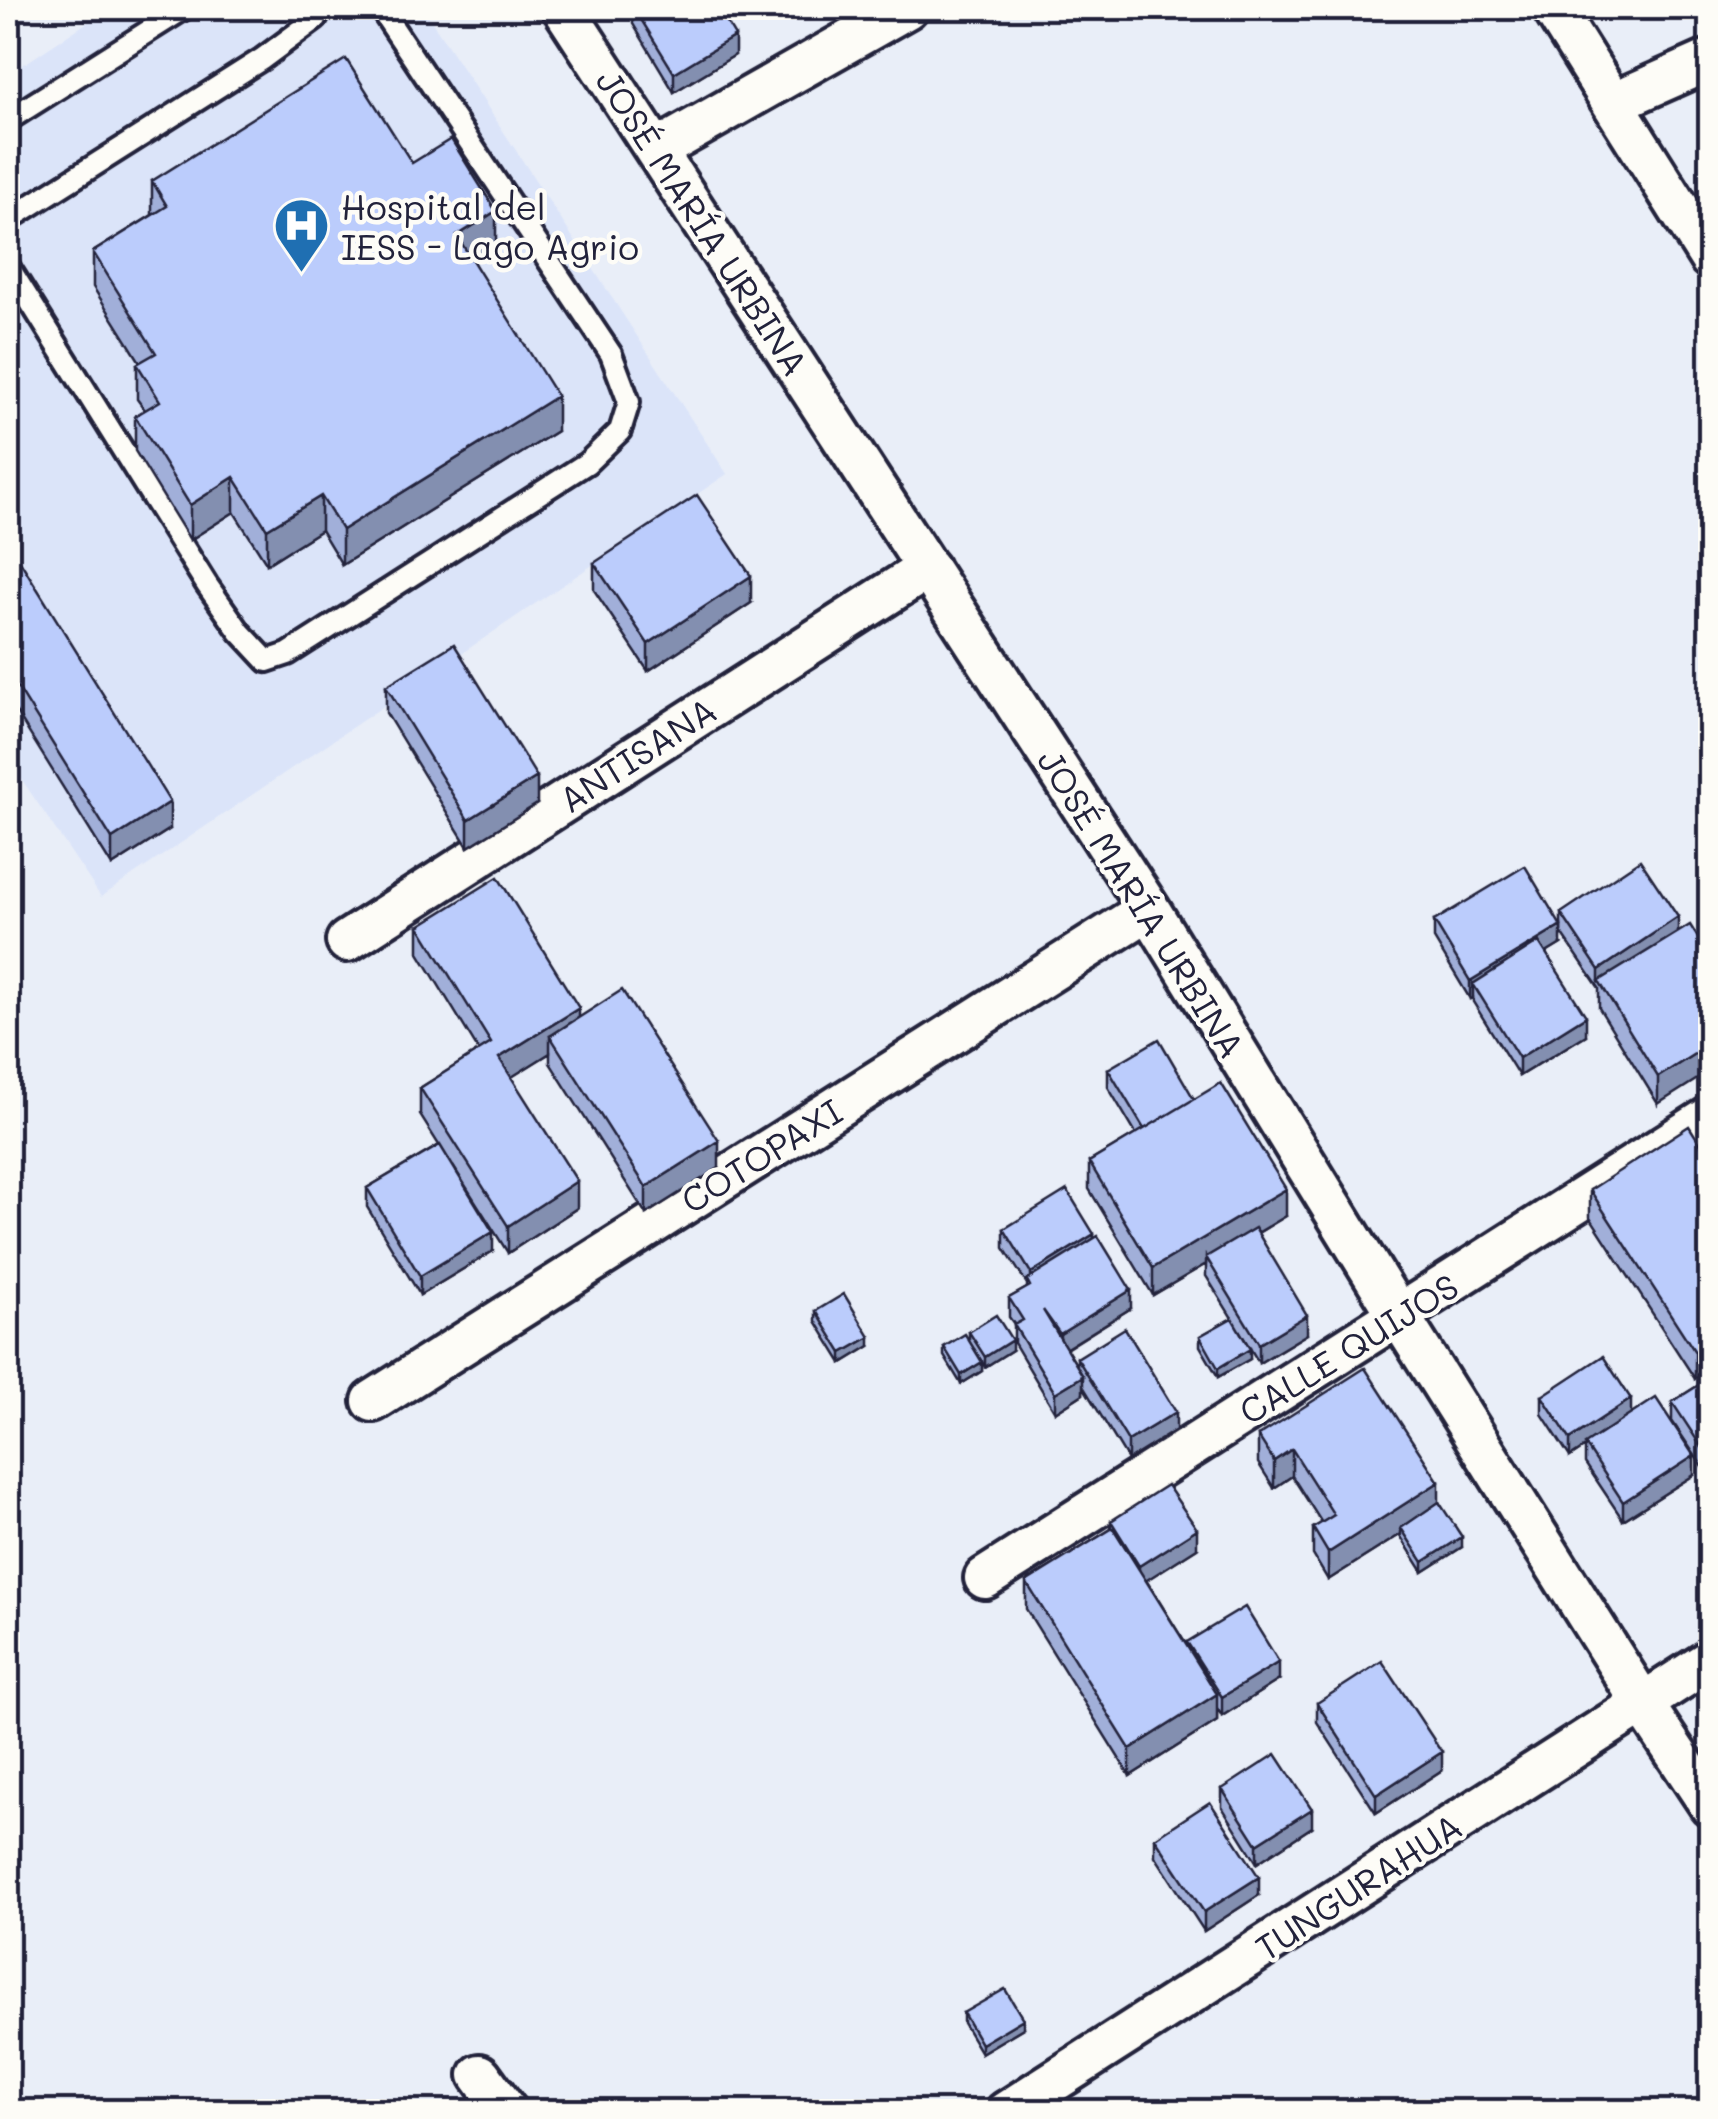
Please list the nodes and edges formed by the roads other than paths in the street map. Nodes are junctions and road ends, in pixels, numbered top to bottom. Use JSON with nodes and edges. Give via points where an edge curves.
{"nodes":[{"id":1,"x":185,"y":8,"type":"edge"},
{"id":2,"x":318,"y":8,"type":"edge"},
{"id":3,"x":380,"y":8,"type":"edge"},
{"id":4,"x":562,"y":8,"type":"edge"},
{"id":5,"x":907,"y":8,"type":"edge"},
{"id":6,"x":1553,"y":8,"type":"edge"},
{"id":7,"x":1710,"y":60,"type":"edge"},
{"id":8,"x":1615,"y":102,"type":"junction"},
{"id":9,"x":8,"y":120,"type":"edge"},
{"id":10,"x":657,"y":150,"type":"junction"},
{"id":11,"x":8,"y":220,"type":"edge"},
{"id":12,"x":1710,"y":258,"type":"edge"},
{"id":13,"x":8,"y":266,"type":"edge"},
{"id":14,"x":928,"y":568,"type":"junction"},
{"id":15,"x":1150,"y":909,"type":"junction"},
{"id":16,"x":347,"y":941,"type":"dead end"},
{"id":17,"x":1710,"y":1117,"type":"edge"},
{"id":18,"x":1399,"y":1316,"type":"junction"},
{"id":19,"x":372,"y":1401,"type":"dead end"},
{"id":20,"x":986,"y":1578,"type":"dead end"},
{"id":21,"x":1710,"y":1660,"type":"edge"},
{"id":22,"x":1643,"y":1704,"type":"junction"},
{"id":23,"x":1710,"y":1805,"type":"edge"},
{"id":24,"x":480,"y":2074,"type":"dead end"},
{"id":25,"x":507,"y":2112,"type":"edge"},
{"id":26,"x":1006,"y":2112,"type":"edge"}],
"edges":[{"from":1,"to":9,"type":"lane"},
{"from":2,"to":11,"type":"lane","via":[[316,18],[262,59]]},
{"from":3,"to":13,"type":"lane","via":[[611,354],[629,402],[620,431],[587,463],[288,654],[267,661],[207,584]]},
{"from":4,"to":10,"type":"street","name":"JOSÉ MARÍA URBINA"},
{"from":5,"to":10,"type":"street"},
{"from":6,"to":8,"type":"street"},
{"from":7,"to":8,"type":"street"},
{"from":8,"to":12,"type":"street"},
{"from":10,"to":14,"type":"street","name":"JOSÉ MARÍA URBINA"},
{"from":14,"to":15,"type":"street","name":"JOSÉ MARÍA URBINA"},
{"from":14,"to":16,"type":"street","name":"ANTISANA"},
{"from":15,"to":18,"type":"street","name":"JOSÉ MARÍA URBINA"},
{"from":15,"to":19,"type":"street","name":"COTOPAXI"},
{"from":17,"to":18,"type":"street","name":"CALLE QUIJOS"},
{"from":18,"to":20,"type":"street","name":"CALLE QUIJOS"},
{"from":18,"to":22,"type":"street","name":"JOSÉ MARÍA URBINA"},
{"from":21,"to":22,"type":"street","name":"TUNGURAHUA"},
{"from":22,"to":23,"type":"street","name":"JOSÉ MARÍA URBINA"},
{"from":22,"to":26,"type":"street","name":"TUNGURAHUA"},
{"from":24,"to":25,"type":"street"}]}
